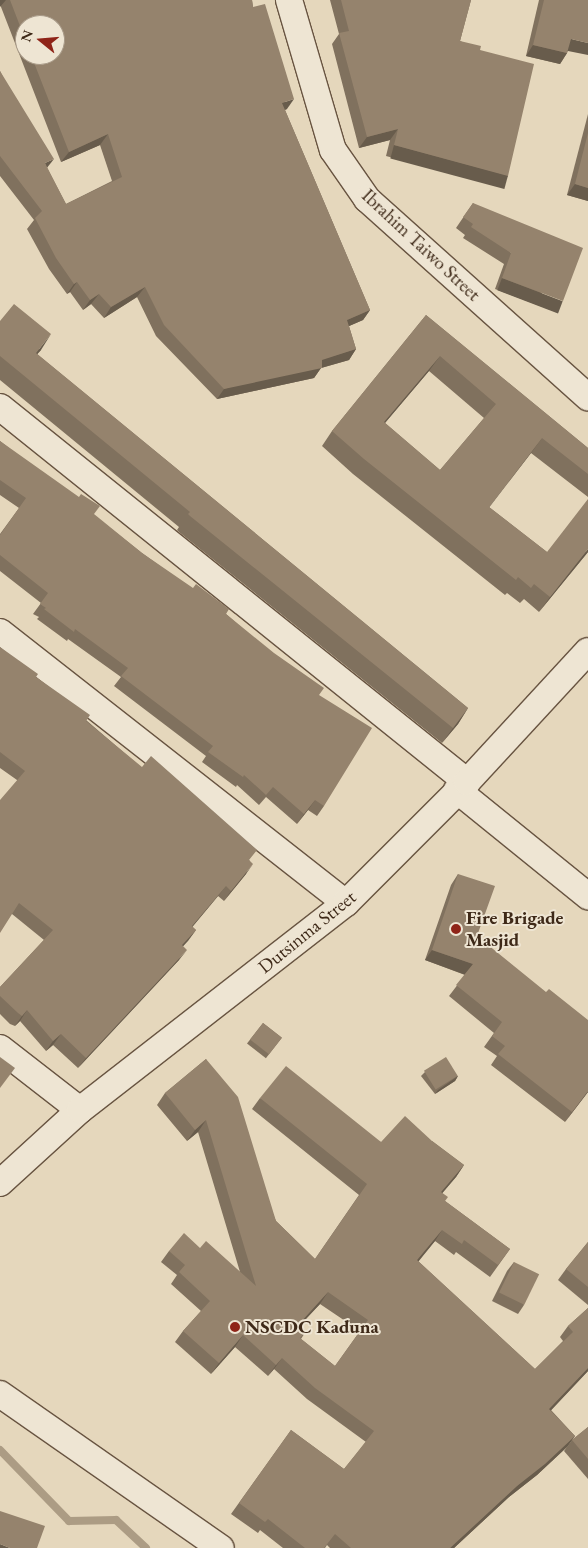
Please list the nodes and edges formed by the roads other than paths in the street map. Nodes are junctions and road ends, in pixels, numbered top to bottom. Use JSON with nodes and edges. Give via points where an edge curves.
{"nodes":[{"id":1,"x":289,"y":0,"type":"edge"},
{"id":2,"x":588,"y":397,"type":"edge"},
{"id":3,"x":0,"y":407,"type":"edge"},
{"id":4,"x":0,"y":632,"type":"edge"},
{"id":5,"x":588,"y":651,"type":"edge"},
{"id":6,"x":462,"y":786,"type":"junction"},
{"id":7,"x":588,"y":896,"type":"edge"},
{"id":8,"x":346,"y":903,"type":"junction"},
{"id":9,"x":0,"y":1048,"type":"edge"},
{"id":10,"x":80,"y":1110,"type":"junction"},
{"id":11,"x":0,"y":1183,"type":"edge"},
{"id":12,"x":0,"y":1394,"type":"edge"},
{"id":13,"x":221,"y":1548,"type":"edge"}],
"edges":[{"from":1,"to":2,"type":"street","name":"Ibrahim Taiwo Street","via":[[333,150],[367,199]]},
{"from":3,"to":6,"type":"street"},
{"from":4,"to":8,"type":"street"},
{"from":5,"to":6,"type":"street","name":"Dutsinma Street"},
{"from":6,"to":7,"type":"street"},
{"from":6,"to":8,"type":"street","name":"Dutsinma Street"},
{"from":8,"to":10,"type":"street","name":"Dutsinma Street"},
{"from":9,"to":10,"type":"street"},
{"from":10,"to":11,"type":"street","name":"Dutsinma Street"},
{"from":12,"to":13,"type":"street"}]}
